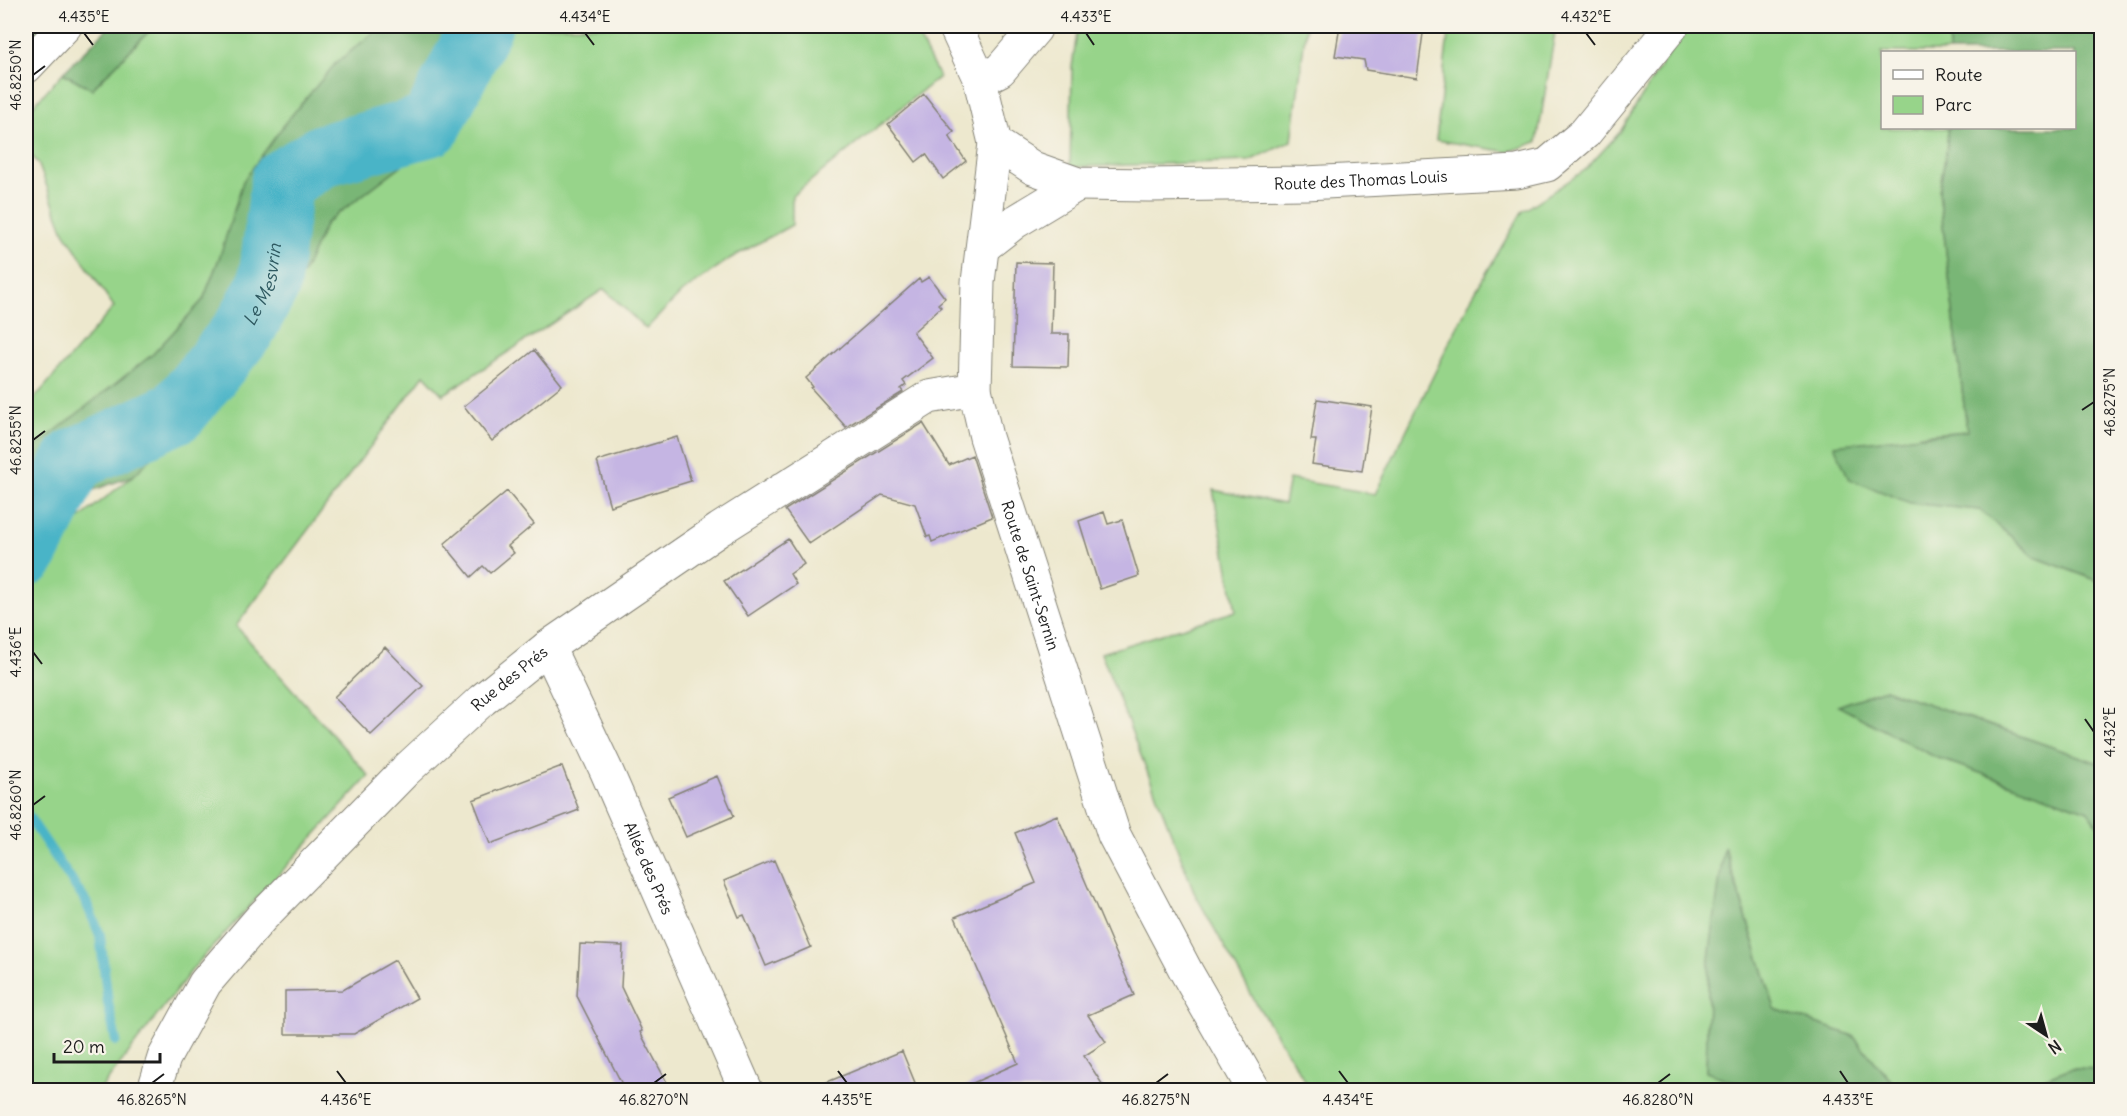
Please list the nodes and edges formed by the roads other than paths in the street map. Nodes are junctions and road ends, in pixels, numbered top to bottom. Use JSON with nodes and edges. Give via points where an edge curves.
{"nodes":[{"id":1,"x":65,"y":26,"type":"edge"},
{"id":2,"x":955,"y":26,"type":"edge"},
{"id":3,"x":1036,"y":26,"type":"edge"},
{"id":4,"x":1672,"y":26,"type":"edge"},
{"id":5,"x":26,"y":67,"type":"edge"},
{"id":6,"x":980,"y":80,"type":"junction"},
{"id":7,"x":995,"y":143,"type":"junction"},
{"id":8,"x":1078,"y":184,"type":"junction"},
{"id":9,"x":982,"y":248,"type":"junction"},
{"id":10,"x":975,"y":389,"type":"junction"},
{"id":11,"x":548,"y":647,"type":"junction"},
{"id":12,"x":154,"y":1090,"type":"edge"},
{"id":13,"x":746,"y":1090,"type":"edge"},
{"id":14,"x":1254,"y":1090,"type":"edge"}],
"edges":[{"from":1,"to":5,"type":"street"},
{"from":2,"to":6,"type":"street","name":"Route de Saint-Sernin"},
{"from":3,"to":6,"type":"street","via":[[1000,70]]},
{"from":4,"to":8,"type":"street","name":"Route des Thomas Louis","via":[[1585,133],[1547,165],[1517,172],[1306,183]]},
{"from":6,"to":7,"type":"street","name":"Route de Saint-Sernin"},
{"from":7,"to":8,"type":"street","name":"Route des Thomas Louis","via":[[1033,168]]},
{"from":7,"to":9,"type":"street","name":"Route de Saint-Sernin"},
{"from":8,"to":9,"type":"street","via":[[1015,222]]},
{"from":9,"to":10,"type":"street","name":"Route de Saint-Sernin"},
{"from":10,"to":11,"type":"street","name":"Rue des Prés","via":[[929,397],[720,529]]},
{"from":10,"to":14,"type":"street","name":"Route de Saint-Sernin","via":[[986,437],[1114,835]]},
{"from":11,"to":12,"type":"street","name":"Rue des Prés","via":[[482,700],[414,763],[261,918],[205,983],[165,1058]]},
{"from":11,"to":13,"type":"street","name":"Allée des Prés"}]}
